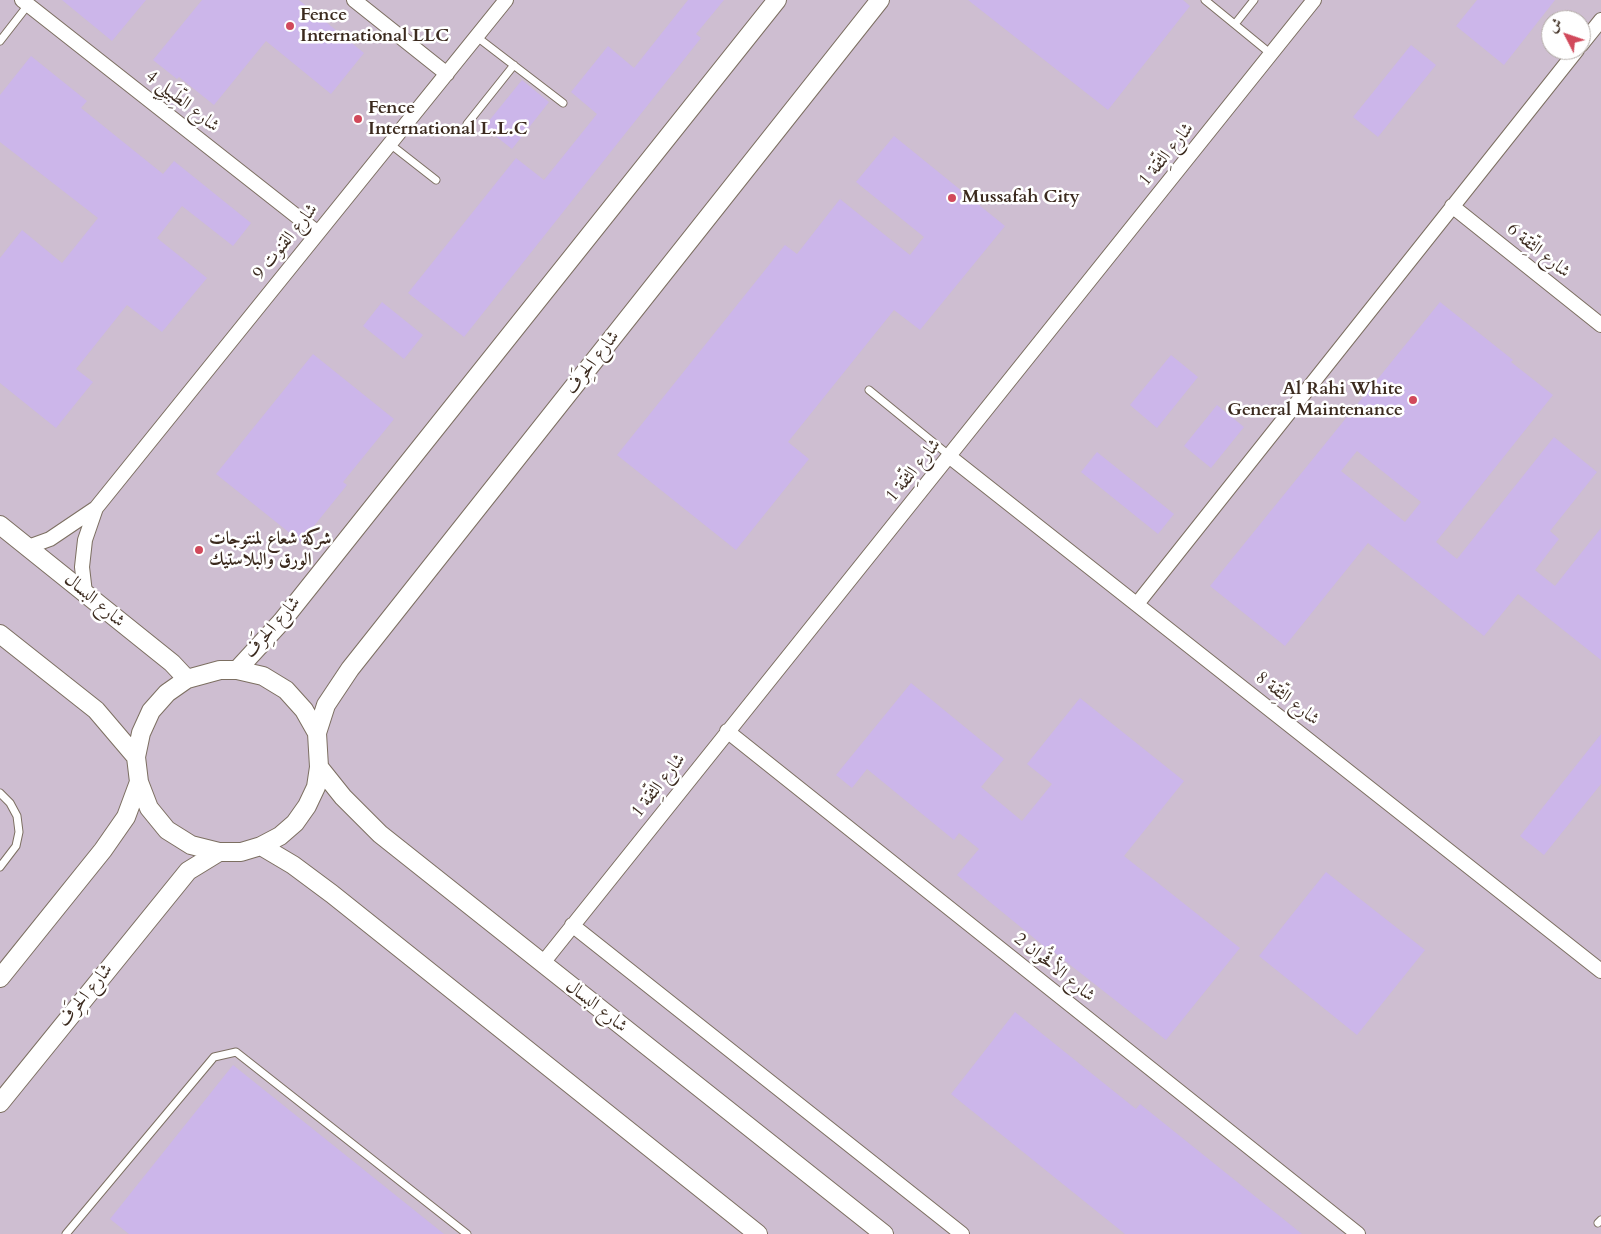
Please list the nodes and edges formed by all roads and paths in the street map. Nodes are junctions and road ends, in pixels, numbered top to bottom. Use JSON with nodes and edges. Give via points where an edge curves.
{"nodes":[{"id":1,"x":354,"y":0,"type":"edge"},
{"id":2,"x":506,"y":0,"type":"edge"},
{"id":3,"x":777,"y":0,"type":"edge"},
{"id":4,"x":880,"y":0,"type":"edge"},
{"id":5,"x":1205,"y":0,"type":"edge"},
{"id":6,"x":1254,"y":0,"type":"edge"},
{"id":7,"x":1314,"y":0,"type":"edge"},
{"id":8,"x":25,"y":2,"type":"edge"},
{"id":9,"x":1601,"y":20,"type":"edge"},
{"id":10,"x":1235,"y":24,"type":"junction"},
{"id":11,"x":1591,"y":32,"type":"edge"},
{"id":12,"x":477,"y":36,"type":"junction"},
{"id":13,"x":0,"y":41,"type":"edge"},
{"id":14,"x":1271,"y":54,"type":"junction"},
{"id":15,"x":1569,"y":60,"type":"edge"},
{"id":16,"x":514,"y":65,"type":"junction"},
{"id":17,"x":447,"y":74,"type":"junction"},
{"id":18,"x":563,"y":103,"type":"dead end"},
{"id":19,"x":467,"y":124,"type":"dead end"},
{"id":20,"x":390,"y":144,"type":"junction"},
{"id":21,"x":436,"y":180,"type":"dead end"},
{"id":22,"x":1452,"y":206,"type":"junction"},
{"id":23,"x":318,"y":233,"type":"junction"},
{"id":24,"x":1601,"y":325,"type":"edge"},
{"id":25,"x":869,"y":390,"type":"dead end"},
{"id":26,"x":950,"y":457,"type":"junction"},
{"id":27,"x":96,"y":508,"type":"junction"},
{"id":28,"x":0,"y":525,"type":"edge"},
{"id":29,"x":28,"y":547,"type":"junction"},
{"id":30,"x":85,"y":593,"type":"junction"},
{"id":31,"x":1136,"y":604,"type":"junction"},
{"id":32,"x":0,"y":634,"type":"edge"},
{"id":33,"x":237,"y":670,"type":"junction"},
{"id":34,"x":187,"y":679,"type":"junction"},
{"id":35,"x":727,"y":731,"type":"junction"},
{"id":36,"x":317,"y":733,"type":"junction"},
{"id":37,"x":136,"y":758,"type":"junction"},
{"id":38,"x":319,"y":767,"type":"junction"},
{"id":39,"x":139,"y":782,"type":"junction"},
{"id":40,"x":0,"y":793,"type":"edge"},
{"id":41,"x":262,"y":846,"type":"junction"},
{"id":42,"x":219,"y":852,"type":"junction"},
{"id":43,"x":0,"y":867,"type":"edge"},
{"id":44,"x":572,"y":925,"type":"junction"},
{"id":45,"x":542,"y":964,"type":"junction"},
{"id":46,"x":1601,"y":970,"type":"edge"},
{"id":47,"x":0,"y":978,"type":"edge"},
{"id":48,"x":0,"y":1103,"type":"edge"},
{"id":49,"x":66,"y":1234,"type":"edge"},
{"id":50,"x":467,"y":1234,"type":"edge"},
{"id":51,"x":758,"y":1234,"type":"edge"},
{"id":52,"x":884,"y":1234,"type":"edge"},
{"id":53,"x":962,"y":1234,"type":"edge"},
{"id":54,"x":1358,"y":1234,"type":"edge"}],
"edges":[{"from":1,"to":17,"type":"street"},
{"from":2,"to":12,"type":"street","name":"شارع القنوت 9"},
{"from":3,"to":33,"type":"street","name":"شارع الحِرَف","via":[[282,621]]},
{"from":4,"to":36,"type":"street","name":"شارع الحِرَف","via":[[350,669],[326,705]]},
{"from":5,"to":10,"type":"lane"},
{"from":6,"to":10,"type":"lane"},
{"from":7,"to":14,"type":"street","name":"شارع الثِّقة 1"},
{"from":8,"to":13,"type":"lane"},
{"from":8,"to":23,"type":"street","name":"شارع الطِّبَيلِي 4"},
{"from":9,"to":11,"type":"street"},
{"from":10,"to":14,"type":"lane"},
{"from":12,"to":16,"type":"lane"},
{"from":12,"to":17,"type":"street","name":"شارع القنوت 9"},
{"from":14,"to":26,"type":"street","name":"شارع الثِّقة 1"},
{"from":15,"to":22,"type":"street"},
{"from":16,"to":18,"type":"lane"},
{"from":16,"to":19,"type":"lane"},
{"from":17,"to":20,"type":"street","name":"شارع القنوت 9"},
{"from":20,"to":21,"type":"lane"},
{"from":20,"to":23,"type":"street","name":"شارع القنوت 9"},
{"from":22,"to":24,"type":"street","name":"شارع الثِّقة 6"},
{"from":22,"to":31,"type":"street"},
{"from":23,"to":27,"type":"street","name":"شارع القنوت 9"},
{"from":25,"to":26,"type":"lane"},
{"from":26,"to":31,"type":"street","name":"شارع الثِّقة 8"},
{"from":26,"to":35,"type":"street","name":"شارع الثِّقة 1"},
{"from":27,"to":29,"type":"street","name":"شارع القنوت 9","via":[[50,538]]},
{"from":27,"to":30,"type":"street","name":"شارع القنوت 9","via":[[85,540],[82,567]]},
{"from":28,"to":29,"type":"street","name":"شارع البسال"},
{"from":29,"to":30,"type":"street","name":"شارع البسال"},
{"from":30,"to":34,"type":"street","name":"شارع البسال","via":[[172,663]]},
{"from":31,"to":46,"type":"street","name":"شارع الثِّقة 8"},
{"from":32,"to":37,"type":"street","via":[[96,710]]},
{"from":33,"to":34,"type":"street","via":[[211,671]]},
{"from":33,"to":36,"type":"street","via":[[263,676],[286,690],[304,710]]},
{"from":34,"to":37,"type":"street","via":[[167,693],[151,712],[140,733]]},
{"from":35,"to":44,"type":"street","name":"شارع الثِّقة 1"},
{"from":35,"to":54,"type":"street","name":"شارع الأقحُوان 2"},
{"from":36,"to":38,"type":"street"},
{"from":37,"to":39,"type":"street"},
{"from":38,"to":41,"type":"street","via":[[316,787],[308,806],[280,836]]},
{"from":38,"to":45,"type":"street","name":"شارع البسال","via":[[380,834]]},
{"from":39,"to":42,"type":"street","via":[[149,808],[167,830],[192,846]]},
{"from":39,"to":47,"type":"street","via":[[126,817],[103,850]]},
{"from":40,"to":43,"type":"lane","via":[[17,816],[19,832],[16,846]]},
{"from":41,"to":42,"type":"street","via":[[241,852]]},
{"from":41,"to":51,"type":"street","via":[[332,894]]},
{"from":42,"to":48,"type":"street","name":"شارع الحِرَف","via":[[188,871]]},
{"from":44,"to":45,"type":"street","name":"شارع الثِّقة 1"},
{"from":44,"to":53,"type":"street"},
{"from":45,"to":52,"type":"street","name":"شارع البسال"},
{"from":49,"to":50,"type":"lane","via":[[214,1057],[236,1052]]}]}
